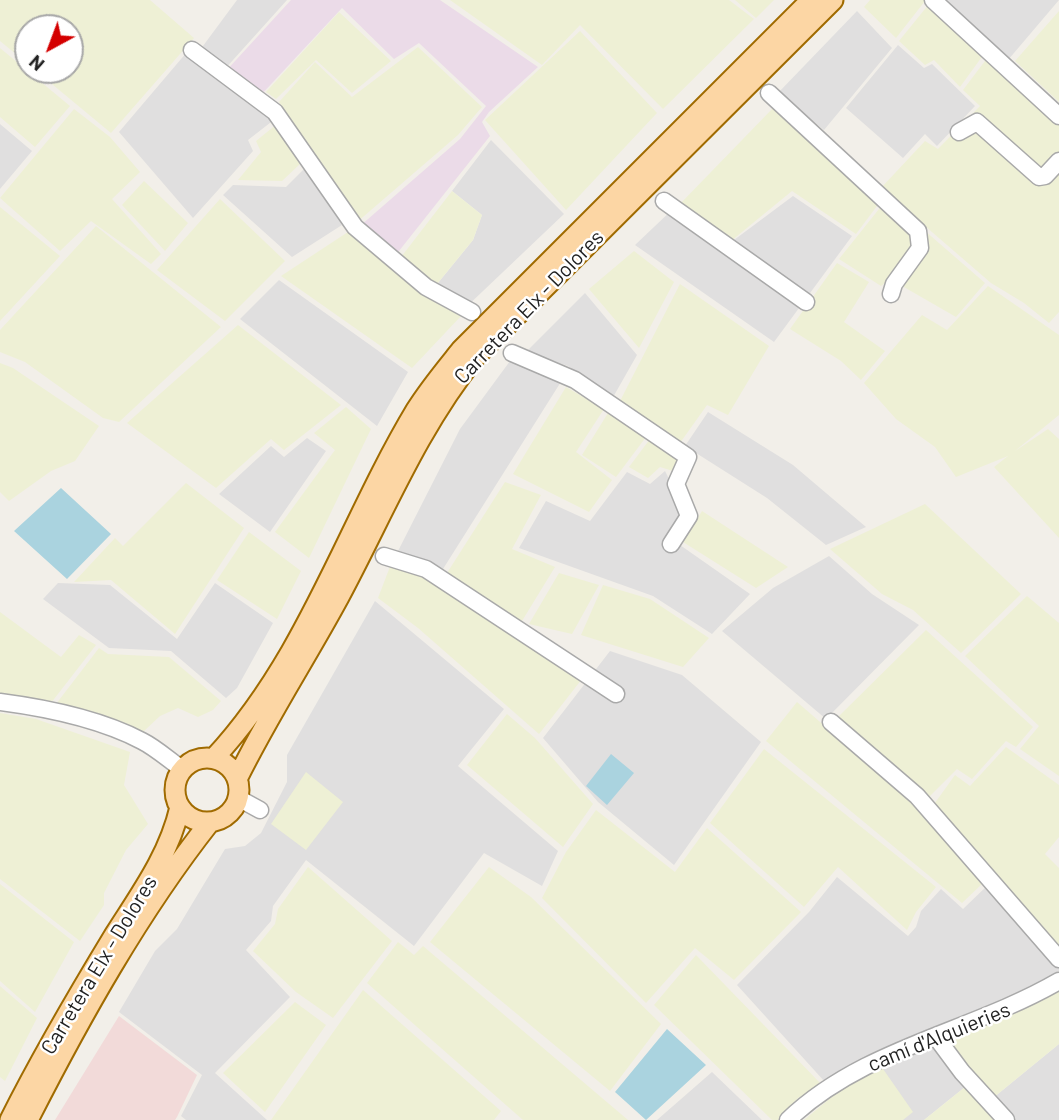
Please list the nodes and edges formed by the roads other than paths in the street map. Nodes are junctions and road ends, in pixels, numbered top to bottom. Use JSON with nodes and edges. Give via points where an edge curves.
{"nodes":[{"id":1,"x":811,"y":0,"type":"edge"},
{"id":2,"x":833,"y":0,"type":"edge"},
{"id":3,"x":933,"y":0,"type":"edge"},
{"id":4,"x":192,"y":50,"type":"dead end"},
{"id":5,"x":769,"y":93,"type":"dead end"},
{"id":6,"x":1059,"y":116,"type":"edge"},
{"id":7,"x":959,"y":132,"type":"dead end"},
{"id":8,"x":1059,"y":161,"type":"edge"},
{"id":9,"x":664,"y":201,"type":"dead end"},
{"id":10,"x":891,"y":294,"type":"dead end"},
{"id":11,"x":806,"y":302,"type":"dead end"},
{"id":12,"x":472,"y":312,"type":"dead end"},
{"id":13,"x":512,"y":353,"type":"dead end"},
{"id":14,"x":671,"y":544,"type":"dead end"},
{"id":15,"x":384,"y":555,"type":"dead end"},
{"id":16,"x":616,"y":694,"type":"dead end"},
{"id":17,"x":0,"y":702,"type":"edge"},
{"id":18,"x":831,"y":722,"type":"dead end"},
{"id":19,"x":214,"y":758,"type":"junction"},
{"id":20,"x":182,"y":769,"type":"junction"},
{"id":21,"x":237,"y":779,"type":"junction"},
{"id":22,"x":238,"y":799,"type":"junction"},
{"id":23,"x":180,"y":807,"type":"junction"},
{"id":24,"x":260,"y":810,"type":"dead end"},
{"id":25,"x":210,"y":822,"type":"junction"},
{"id":26,"x":1059,"y":959,"type":"edge"},
{"id":27,"x":1059,"y":981,"type":"edge"},
{"id":28,"x":936,"y":1037,"type":"junction"},
{"id":29,"x":10,"y":1120,"type":"edge"},
{"id":30,"x":29,"y":1120,"type":"edge"},
{"id":31,"x":788,"y":1120,"type":"edge"},
{"id":32,"x":1006,"y":1120,"type":"edge"}],
"edges":[{"from":1,"to":19,"type":"main road","name":"Carretera Elx - Dolores","via":[[461,350],[416,410],[279,673],[251,717]]},
{"from":2,"to":21,"type":"main road","name":"Carretera Elx - Dolores","via":[[450,388]]},
{"from":3,"to":6,"type":"street"},
{"from":4,"to":12,"type":"street","via":[[275,112],[355,227],[426,288]]},
{"from":5,"to":10,"type":"street","via":[[918,231],[920,248]]},
{"from":7,"to":8,"type":"street","via":[[978,122],[1039,177]]},
{"from":9,"to":11,"type":"street"},
{"from":13,"to":14,"type":"street","via":[[575,380],[688,457],[676,484],[689,516]]},
{"from":15,"to":16,"type":"street","via":[[426,569]]},
{"from":17,"to":20,"type":"street","via":[[89,722],[142,741]]},
{"from":18,"to":26,"type":"street","via":[[917,796]]},
{"from":19,"to":20,"type":"main road","via":[[199,758]]},
{"from":19,"to":21,"type":"main road","via":[[228,765]]},
{"from":20,"to":23,"type":"main road","via":[[175,785]]},
{"from":21,"to":22,"type":"main road"},
{"from":22,"to":24,"type":"street"},
{"from":22,"to":25,"type":"main road","via":[[229,813]]},
{"from":23,"to":25,"type":"main road","via":[[194,819]]},
{"from":23,"to":29,"type":"main road","name":"Carretera Elx - Dolores","via":[[161,862]]},
{"from":25,"to":30,"type":"main road","name":"Carretera Elx - Dolores","via":[[111,972]]},
{"from":27,"to":28,"type":"street","name":"camí d'Alquieries","via":[[1020,1003]]},
{"from":28,"to":31,"type":"street","name":"camí d'Alquieries","via":[[866,1065]]},
{"from":28,"to":32,"type":"street"}]}
